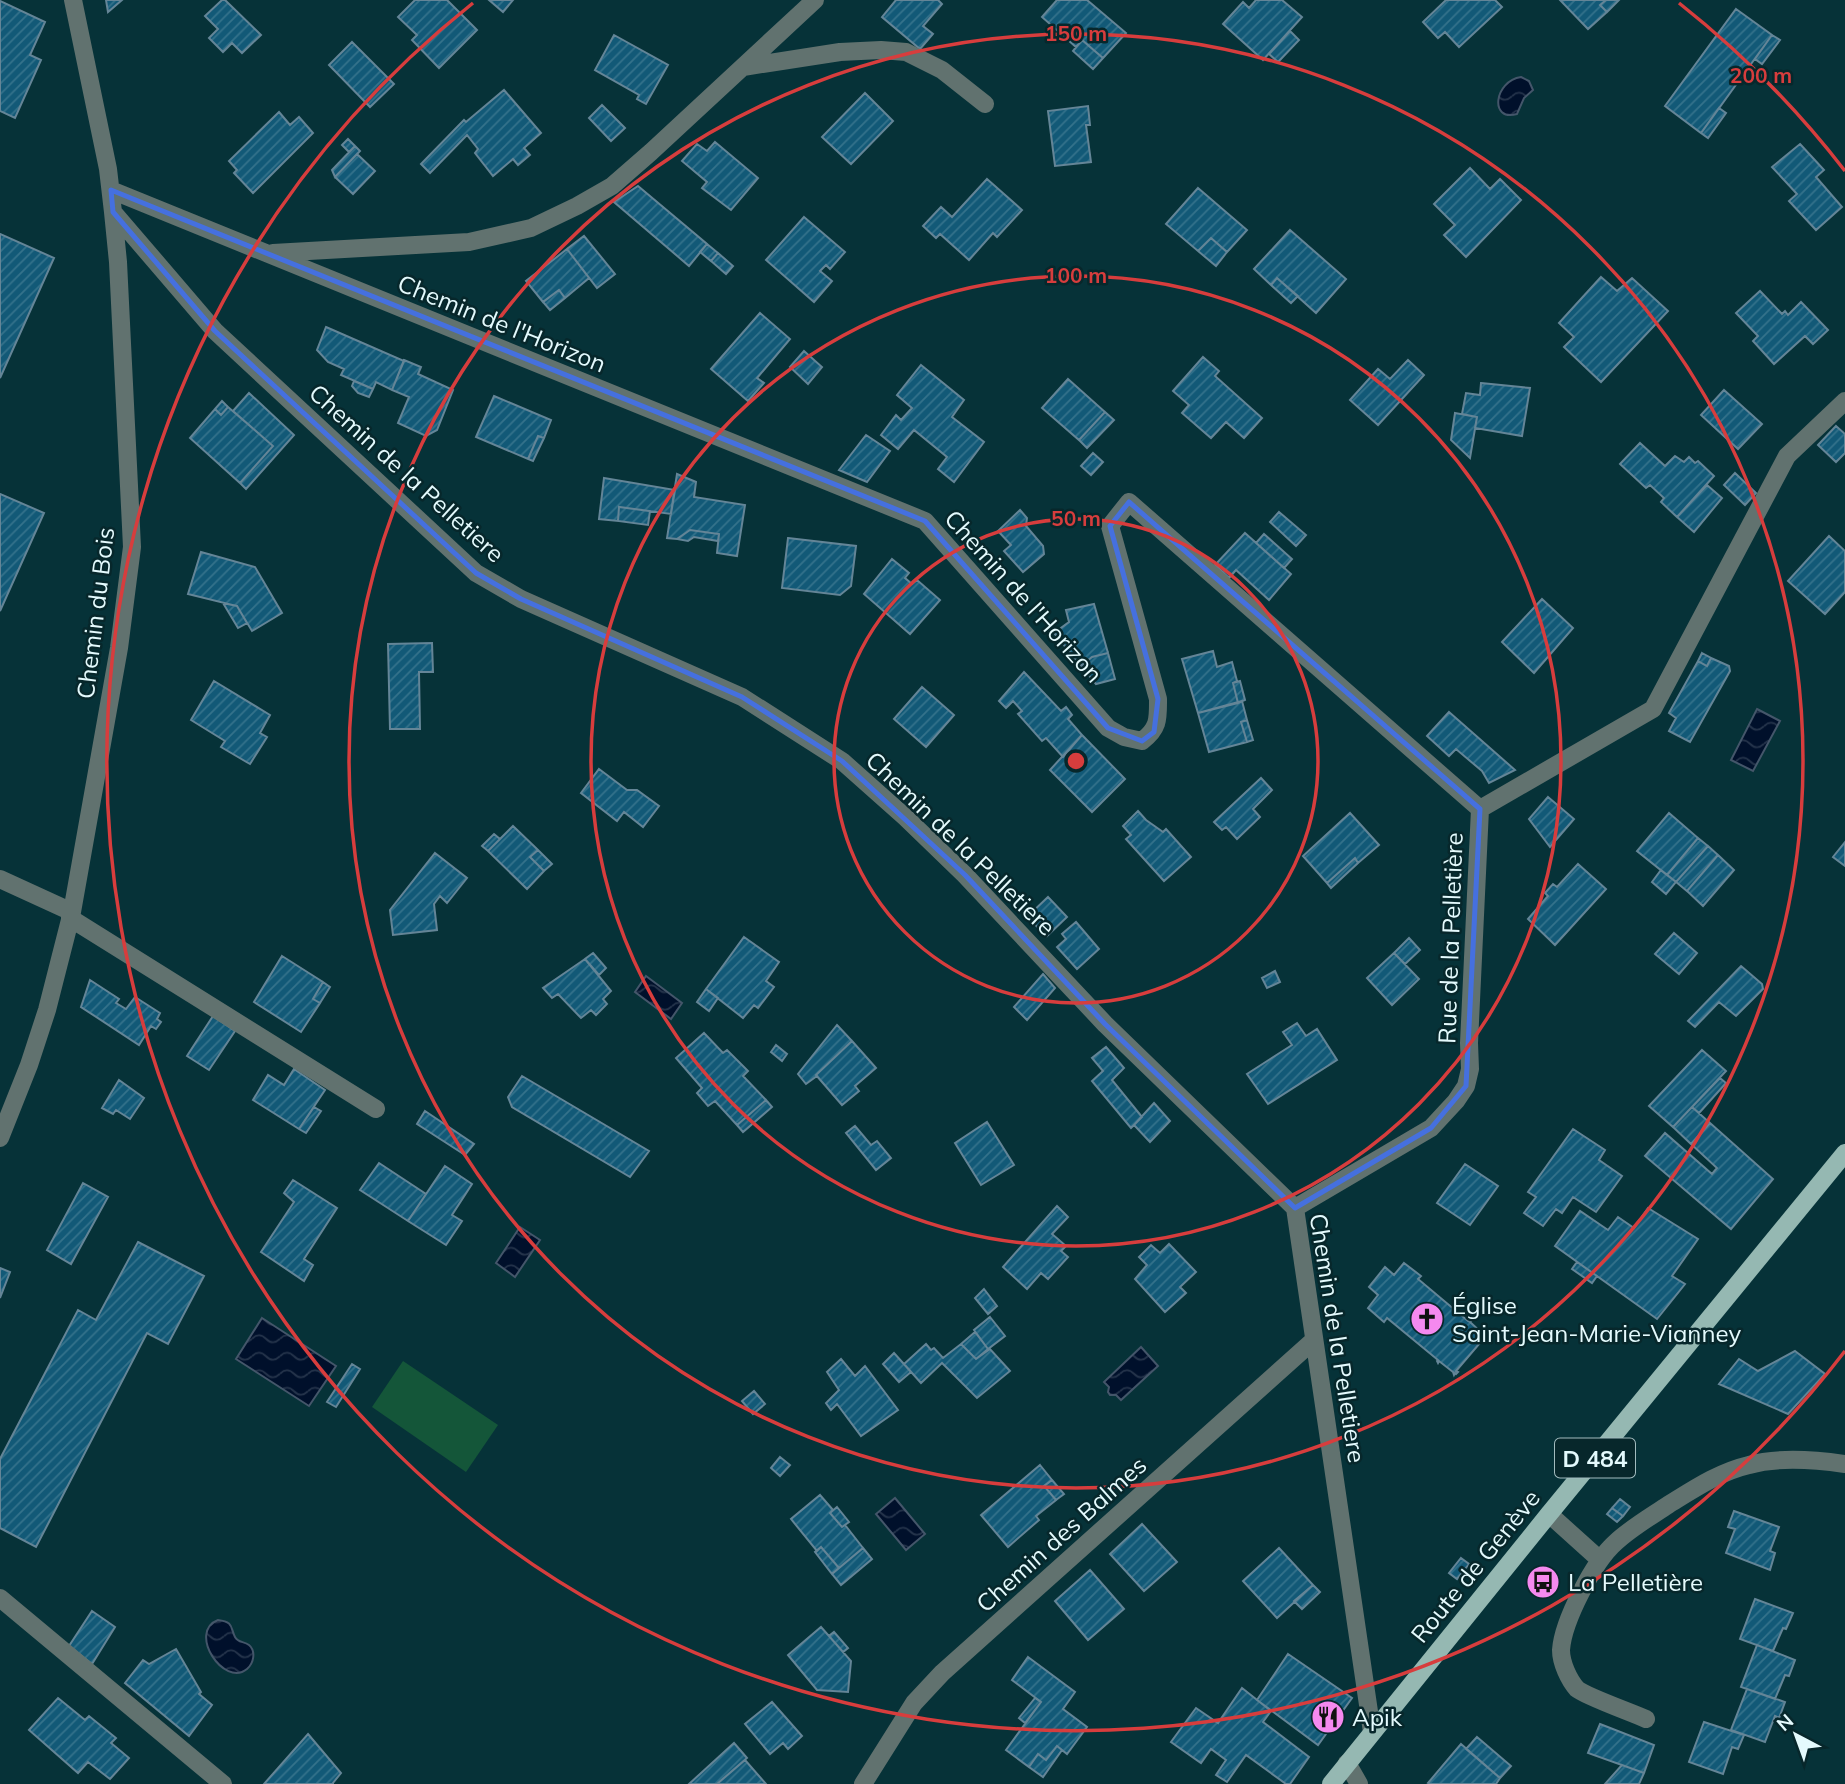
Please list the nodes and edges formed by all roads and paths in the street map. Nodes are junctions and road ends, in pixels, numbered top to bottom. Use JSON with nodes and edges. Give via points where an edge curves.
{"nodes":[{"id":1,"x":73,"y":0,"type":"edge"},
{"id":2,"x":815,"y":0,"type":"edge"},
{"id":3,"x":743,"y":67,"type":"junction"},
{"id":4,"x":985,"y":104,"type":"dead end"},
{"id":5,"x":111,"y":190,"type":"junction"},
{"id":6,"x":113,"y":212,"type":"junction"},
{"id":7,"x":265,"y":254,"type":"junction"},
{"id":8,"x":1845,"y":401,"type":"edge"},
{"id":9,"x":1480,"y":809,"type":"junction"},
{"id":10,"x":0,"y":879,"type":"edge"},
{"id":11,"x":71,"y":915,"type":"junction"},
{"id":12,"x":376,"y":1109,"type":"dead end"},
{"id":13,"x":0,"y":1138,"type":"edge"},
{"id":14,"x":1845,"y":1153,"type":"edge"},
{"id":15,"x":1295,"y":1208,"type":"junction"},
{"id":16,"x":1314,"y":1340,"type":"junction"},
{"id":17,"x":1845,"y":1464,"type":"edge"},
{"id":18,"x":1549,"y":1514,"type":"junction"},
{"id":19,"x":1599,"y":1559,"type":"junction"},
{"id":20,"x":0,"y":1598,"type":"edge"},
{"id":21,"x":1646,"y":1719,"type":"dead end"},
{"id":22,"x":1372,"y":1732,"type":"junction"},
{"id":23,"x":1347,"y":1763,"type":"junction"},
{"id":24,"x":223,"y":1784,"type":"edge"},
{"id":25,"x":863,"y":1784,"type":"edge"},
{"id":26,"x":1331,"y":1784,"type":"edge"},
{"id":27,"x":1359,"y":1784,"type":"edge"}],
"edges":[{"from":1,"to":5,"type":"street","name":"Chemin du Bois"},
{"from":2,"to":3,"type":"street"},
{"from":3,"to":4,"type":"street","via":[[840,52],[906,52],[942,70]]},
{"from":3,"to":7,"type":"street","via":[[612,186],[531,228],[469,242]]},
{"from":5,"to":6,"type":"street","name":"Chemin du Bois"},
{"from":5,"to":7,"type":"street","name":"Chemin de l'Horizon"},
{"from":6,"to":11,"type":"street","name":"Chemin du Bois","via":[[132,547],[119,648]]},
{"from":6,"to":15,"type":"street","name":"Chemin de la Pelletiere","via":[[215,331],[476,573],[521,599],[742,697],[842,761],[965,875],[1105,1024]]},
{"from":7,"to":9,"type":"street","name":"Chemin de l'Horizon","via":[[925,521],[1108,728],[1142,741],[1154,732],[1158,699],[1110,526],[1129,502]]},
{"from":8,"to":9,"type":"street","name":"Rue de la Pelletière","via":[[1787,456],[1653,709]]},
{"from":9,"to":15,"type":"street","name":"Rue de la Pelletière","via":[[1466,1086],[1431,1128]]},
{"from":10,"to":11,"type":"street"},
{"from":11,"to":12,"type":"street"},
{"from":11,"to":13,"type":"street","name":"Chemin du Bois","via":[[47,1010]]},
{"from":14,"to":18,"type":"main road","name":"Route de Genève","number":"D 484"},
{"from":15,"to":16,"type":"street","name":"Chemin de la Pelletiere"},
{"from":16,"to":22,"type":"street","name":"Chemin de la Pelletiere"},
{"from":16,"to":25,"type":"street","name":"Chemin des Balmes","via":[[942,1673],[914,1703]]},
{"from":17,"to":19,"type":"street","via":[[1790,1460],[1750,1464],[1709,1480],[1642,1522]]},
{"from":18,"to":19,"type":"street"},
{"from":18,"to":22,"type":"main road","name":"Route de Genève","number":"D 484"},
{"from":19,"to":21,"type":"street","via":[[1568,1621],[1561,1652],[1566,1672],[1578,1690]]},
{"from":20,"to":24,"type":"street"},
{"from":22,"to":23,"type":"main road","name":"Route de Genève","number":"D 484"},
{"from":23,"to":26,"type":"main road","name":"Route de Genève","number":"D 484"},
{"from":23,"to":27,"type":"street"}]}
